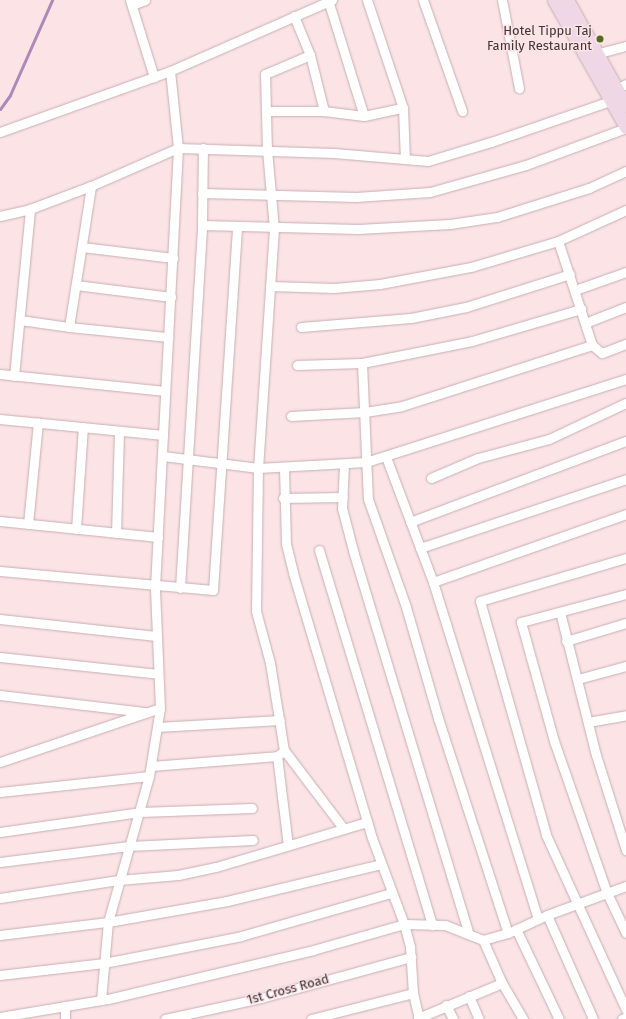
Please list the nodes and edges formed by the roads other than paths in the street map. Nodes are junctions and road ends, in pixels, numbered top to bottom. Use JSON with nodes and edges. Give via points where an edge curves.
{"nodes":[{"id":1,"x":145,"y":0,"type":"edge"},
{"id":2,"x":329,"y":0,"type":"edge"},
{"id":3,"x":367,"y":0,"type":"edge"},
{"id":4,"x":423,"y":0,"type":"edge"},
{"id":5,"x":502,"y":0,"type":"edge"},
{"id":6,"x":558,"y":0,"type":"edge"},
{"id":7,"x":131,"y":2,"type":"edge"},
{"id":8,"x":294,"y":16,"type":"junction"},
{"id":9,"x":626,"y":46,"type":"edge"},
{"id":10,"x":310,"y":55,"type":"junction"},
{"id":11,"x":591,"y":56,"type":"junction"},
{"id":12,"x":170,"y":71,"type":"junction"},
{"id":13,"x":154,"y":77,"type":"junction"},
{"id":14,"x":621,"y":86,"type":"edge"},
{"id":15,"x":519,"y":88,"type":"dead end"},
{"id":16,"x":610,"y":101,"type":"junction"},
{"id":17,"x":626,"y":106,"type":"edge"},
{"id":18,"x":403,"y":108,"type":"junction"},
{"id":19,"x":267,"y":111,"type":"junction"},
{"id":20,"x":324,"y":111,"type":"junction"},
{"id":21,"x":462,"y":111,"type":"dead end"},
{"id":22,"x":364,"y":116,"type":"junction"},
{"id":23,"x":626,"y":127,"type":"edge"},
{"id":24,"x":0,"y":132,"type":"edge"},
{"id":25,"x":178,"y":148,"type":"junction"},
{"id":26,"x":203,"y":148,"type":"junction"},
{"id":27,"x":267,"y":150,"type":"junction"},
{"id":28,"x":405,"y":159,"type":"junction"},
{"id":29,"x":626,"y":171,"type":"edge"},
{"id":30,"x":91,"y":186,"type":"junction"},
{"id":31,"x":202,"y":193,"type":"junction"},
{"id":32,"x":271,"y":196,"type":"junction"},
{"id":33,"x":30,"y":209,"type":"junction"},
{"id":34,"x":626,"y":210,"type":"edge"},
{"id":35,"x":0,"y":216,"type":"edge"},
{"id":36,"x":202,"y":225,"type":"junction"},
{"id":37,"x":237,"y":226,"type":"junction"},
{"id":38,"x":274,"y":228,"type":"junction"},
{"id":39,"x":558,"y":241,"type":"junction"},
{"id":40,"x":82,"y":247,"type":"junction"},
{"id":41,"x":173,"y":258,"type":"junction"},
{"id":42,"x":626,"y":272,"type":"edge"},
{"id":43,"x":570,"y":274,"type":"junction"},
{"id":44,"x":76,"y":286,"type":"junction"},
{"id":45,"x":270,"y":286,"type":"junction"},
{"id":46,"x":575,"y":290,"type":"junction"},
{"id":47,"x":171,"y":297,"type":"junction"},
{"id":48,"x":626,"y":307,"type":"edge"},
{"id":49,"x":581,"y":309,"type":"junction"},
{"id":50,"x":20,"y":320,"type":"junction"},
{"id":51,"x":586,"y":323,"type":"junction"},
{"id":52,"x":69,"y":327,"type":"junction"},
{"id":53,"x":301,"y":327,"type":"dead end"},
{"id":54,"x":168,"y":337,"type":"junction"},
{"id":55,"x":626,"y":344,"type":"edge"},
{"id":56,"x":592,"y":346,"type":"junction"},
{"id":57,"x":362,"y":363,"type":"junction"},
{"id":58,"x":297,"y":365,"type":"dead end"},
{"id":59,"x":0,"y":374,"type":"edge"},
{"id":60,"x":14,"y":376,"type":"junction"},
{"id":61,"x":626,"y":379,"type":"edge"},
{"id":62,"x":165,"y":391,"type":"junction"},
{"id":63,"x":626,"y":403,"type":"edge"},
{"id":64,"x":365,"y":412,"type":"junction"},
{"id":65,"x":291,"y":416,"type":"dead end"},
{"id":66,"x":0,"y":418,"type":"edge"},
{"id":67,"x":38,"y":422,"type":"junction"},
{"id":68,"x":83,"y":427,"type":"junction"},
{"id":69,"x":119,"y":431,"type":"junction"},
{"id":70,"x":163,"y":435,"type":"junction"},
{"id":71,"x":626,"y":441,"type":"edge"},
{"id":72,"x":163,"y":456,"type":"junction"},
{"id":73,"x":386,"y":457,"type":"junction"},
{"id":74,"x":186,"y":459,"type":"junction"},
{"id":75,"x":366,"y":462,"type":"junction"},
{"id":76,"x":221,"y":463,"type":"junction"},
{"id":77,"x":344,"y":464,"type":"junction"},
{"id":78,"x":258,"y":468,"type":"junction"},
{"id":79,"x":284,"y":468,"type":"junction"},
{"id":80,"x":431,"y":478,"type":"dead end"},
{"id":81,"x":626,"y":479,"type":"edge"},
{"id":82,"x":343,"y":497,"type":"junction"},
{"id":83,"x":284,"y":498,"type":"junction"},
{"id":84,"x":626,"y":514,"type":"edge"},
{"id":85,"x":0,"y":522,"type":"edge"},
{"id":86,"x":410,"y":522,"type":"junction"},
{"id":87,"x":28,"y":524,"type":"junction"},
{"id":88,"x":76,"y":529,"type":"junction"},
{"id":89,"x":116,"y":533,"type":"junction"},
{"id":90,"x":158,"y":537,"type":"junction"},
{"id":91,"x":420,"y":548,"type":"junction"},
{"id":92,"x":318,"y":550,"type":"dead end"},
{"id":93,"x":626,"y":558,"type":"edge"},
{"id":94,"x":0,"y":571,"type":"edge"},
{"id":95,"x":433,"y":582,"type":"junction"},
{"id":96,"x":155,"y":587,"type":"junction"},
{"id":97,"x":180,"y":588,"type":"junction"},
{"id":98,"x":626,"y":594,"type":"edge"},
{"id":99,"x":560,"y":612,"type":"junction"},
{"id":100,"x":0,"y":619,"type":"edge"},
{"id":101,"x":626,"y":623,"type":"edge"},
{"id":102,"x":156,"y":636,"type":"junction"},
{"id":103,"x":566,"y":641,"type":"junction"},
{"id":104,"x":0,"y":657,"type":"edge"},
{"id":105,"x":626,"y":666,"type":"edge"},
{"id":106,"x":158,"y":674,"type":"junction"},
{"id":107,"x":578,"y":679,"type":"junction"},
{"id":108,"x":0,"y":695,"type":"edge"},
{"id":109,"x":160,"y":708,"type":"junction"},
{"id":110,"x":148,"y":712,"type":"junction"},
{"id":111,"x":626,"y":715,"type":"edge"},
{"id":112,"x":280,"y":720,"type":"junction"},
{"id":113,"x":588,"y":722,"type":"junction"},
{"id":114,"x":157,"y":727,"type":"junction"},
{"id":115,"x":281,"y":753,"type":"junction"},
{"id":116,"x":0,"y":762,"type":"edge"},
{"id":117,"x":151,"y":766,"type":"junction"},
{"id":118,"x":149,"y":776,"type":"junction"},
{"id":119,"x":0,"y":792,"type":"edge"},
{"id":120,"x":252,"y":808,"type":"dead end"},
{"id":121,"x":140,"y":812,"type":"junction"},
{"id":122,"x":367,"y":822,"type":"junction"},
{"id":123,"x":344,"y":829,"type":"junction"},
{"id":124,"x":0,"y":832,"type":"edge"},
{"id":125,"x":253,"y":840,"type":"dead end"},
{"id":126,"x":288,"y":845,"type":"junction"},
{"id":127,"x":129,"y":846,"type":"junction"},
{"id":128,"x":626,"y":850,"type":"edge"},
{"id":129,"x":0,"y":862,"type":"edge"},
{"id":130,"x":381,"y":864,"type":"junction"},
{"id":131,"x":119,"y":880,"type":"junction"},
{"id":132,"x":626,"y":886,"type":"edge"},
{"id":133,"x":391,"y":893,"type":"junction"},
{"id":134,"x":607,"y":893,"type":"junction"},
{"id":135,"x":0,"y":898,"type":"edge"},
{"id":136,"x":576,"y":905,"type":"junction"},
{"id":137,"x":547,"y":914,"type":"junction"},
{"id":138,"x":538,"y":919,"type":"junction"},
{"id":139,"x":108,"y":922,"type":"junction"},
{"id":140,"x":404,"y":924,"type":"junction"},
{"id":141,"x":432,"y":925,"type":"junction"},
{"id":142,"x":512,"y":931,"type":"junction"},
{"id":143,"x":626,"y":933,"type":"edge"},
{"id":144,"x":469,"y":934,"type":"junction"},
{"id":145,"x":0,"y":935,"type":"edge"},
{"id":146,"x":483,"y":940,"type":"junction"},
{"id":147,"x":411,"y":957,"type":"junction"},
{"id":148,"x":104,"y":962,"type":"junction"},
{"id":149,"x":0,"y":975,"type":"edge"},
{"id":150,"x":502,"y":983,"type":"junction"},
{"id":151,"x":413,"y":993,"type":"junction"},
{"id":152,"x":469,"y":996,"type":"junction"},
{"id":153,"x":101,"y":1000,"type":"junction"},
{"id":154,"x":446,"y":1005,"type":"junction"},
{"id":155,"x":65,"y":1006,"type":"junction"},
{"id":156,"x":626,"y":1010,"type":"edge"},
{"id":157,"x":22,"y":1016,"type":"edge"},
{"id":158,"x":0,"y":1017,"type":"edge"},
{"id":159,"x":626,"y":1017,"type":"edge"},
{"id":160,"x":65,"y":1019,"type":"edge"},
{"id":161,"x":165,"y":1019,"type":"edge"},
{"id":162,"x":310,"y":1019,"type":"edge"},
{"id":163,"x":418,"y":1019,"type":"edge"},
{"id":164,"x":453,"y":1019,"type":"edge"},
{"id":165,"x":479,"y":1019,"type":"edge"},
{"id":166,"x":523,"y":1019,"type":"edge"},
{"id":167,"x":559,"y":1019,"type":"edge"},
{"id":168,"x":593,"y":1019,"type":"edge"},
{"id":169,"x":622,"y":1019,"type":"edge"}],
"edges":[{"from":1,"to":7,"type":"street"},
{"from":2,"to":8,"type":"street"},
{"from":2,"to":22,"type":"street"},
{"from":3,"to":18,"type":"street"},
{"from":4,"to":21,"type":"street"},
{"from":5,"to":15,"type":"street"},
{"from":6,"to":11,"type":"main road"},
{"from":7,"to":13,"type":"street"},
{"from":8,"to":10,"type":"street"},
{"from":8,"to":12,"type":"street"},
{"from":9,"to":11,"type":"street"},
{"from":10,"to":19,"type":"street","via":[[265,74]]},
{"from":10,"to":20,"type":"street"},
{"from":11,"to":14,"type":"main road"},
{"from":11,"to":16,"type":"main road"},
{"from":12,"to":13,"type":"street"},
{"from":12,"to":25,"type":"street"},
{"from":13,"to":24,"type":"street"},
{"from":14,"to":16,"type":"street"},
{"from":14,"to":17,"type":"main road"},
{"from":16,"to":23,"type":"main road"},
{"from":16,"to":28,"type":"street","via":[[428,161]]},
{"from":18,"to":22,"type":"street"},
{"from":18,"to":28,"type":"street"},
{"from":19,"to":20,"type":"street"},
{"from":19,"to":27,"type":"street"},
{"from":20,"to":22,"type":"street"},
{"from":23,"to":32,"type":"street","via":[[526,165],[430,192],[356,196]]},
{"from":25,"to":26,"type":"street"},
{"from":25,"to":30,"type":"street"},
{"from":25,"to":41,"type":"street"},
{"from":26,"to":27,"type":"street"},
{"from":26,"to":31,"type":"street"},
{"from":27,"to":28,"type":"street"},
{"from":27,"to":32,"type":"street"},
{"from":29,"to":38,"type":"street","via":[[588,188],[498,217],[450,224],[358,229]]},
{"from":30,"to":33,"type":"street"},
{"from":30,"to":40,"type":"street"},
{"from":31,"to":32,"type":"street"},
{"from":31,"to":36,"type":"street"},
{"from":32,"to":38,"type":"street"},
{"from":33,"to":35,"type":"street"},
{"from":33,"to":50,"type":"street"},
{"from":34,"to":39,"type":"street"},
{"from":36,"to":37,"type":"street"},
{"from":36,"to":74,"type":"street"},
{"from":37,"to":38,"type":"street"},
{"from":37,"to":76,"type":"street"},
{"from":38,"to":45,"type":"street"},
{"from":39,"to":43,"type":"street"},
{"from":39,"to":45,"type":"street","via":[[471,267],[380,284],[334,288]]},
{"from":40,"to":41,"type":"street"},
{"from":40,"to":44,"type":"street"},
{"from":41,"to":47,"type":"street"},
{"from":42,"to":46,"type":"street"},
{"from":43,"to":46,"type":"street"},
{"from":43,"to":53,"type":"street","via":[[466,307],[411,318]]},
{"from":44,"to":47,"type":"street"},
{"from":44,"to":52,"type":"street"},
{"from":45,"to":78,"type":"street"},
{"from":46,"to":49,"type":"street"},
{"from":47,"to":54,"type":"street"},
{"from":48,"to":51,"type":"street"},
{"from":49,"to":51,"type":"street"},
{"from":49,"to":57,"type":"street","via":[[472,341]]},
{"from":50,"to":52,"type":"street"},
{"from":50,"to":60,"type":"street"},
{"from":51,"to":56,"type":"street"},
{"from":52,"to":54,"type":"street"},
{"from":54,"to":62,"type":"street"},
{"from":55,"to":56,"type":"street","via":[[602,353]]},
{"from":56,"to":64,"type":"street","via":[[426,399]]},
{"from":57,"to":58,"type":"street"},
{"from":57,"to":64,"type":"street"},
{"from":59,"to":60,"type":"street"},
{"from":60,"to":62,"type":"street"},
{"from":61,"to":73,"type":"street"},
{"from":62,"to":70,"type":"street"},
{"from":63,"to":80,"type":"street","via":[[549,439],[478,458]]},
{"from":64,"to":65,"type":"street"},
{"from":64,"to":75,"type":"street"},
{"from":66,"to":67,"type":"street"},
{"from":67,"to":68,"type":"street"},
{"from":67,"to":87,"type":"street"},
{"from":68,"to":69,"type":"street"},
{"from":68,"to":88,"type":"street"},
{"from":69,"to":70,"type":"street"},
{"from":69,"to":89,"type":"street"},
{"from":70,"to":72,"type":"street"},
{"from":71,"to":86,"type":"street"},
{"from":72,"to":74,"type":"street"},
{"from":72,"to":90,"type":"street"},
{"from":73,"to":75,"type":"street"},
{"from":73,"to":86,"type":"street"},
{"from":74,"to":76,"type":"street"},
{"from":74,"to":97,"type":"street"},
{"from":75,"to":77,"type":"street"},
{"from":75,"to":142,"type":"street","via":[[368,499],[406,607],[438,718]]},
{"from":76,"to":78,"type":"street"},
{"from":76,"to":97,"type":"street","via":[[213,590]]},
{"from":77,"to":79,"type":"street"},
{"from":77,"to":82,"type":"street"},
{"from":78,"to":79,"type":"street"},
{"from":78,"to":112,"type":"street","via":[[256,611],[270,663]]},
{"from":79,"to":83,"type":"street"},
{"from":81,"to":91,"type":"street"},
{"from":82,"to":83,"type":"street"},
{"from":82,"to":144,"type":"street","via":[[342,508],[354,554]]},
{"from":83,"to":122,"type":"street","via":[[286,544],[292,573]]},
{"from":84,"to":95,"type":"street"},
{"from":85,"to":87,"type":"street"},
{"from":86,"to":91,"type":"street"},
{"from":87,"to":88,"type":"street"},
{"from":88,"to":89,"type":"street"},
{"from":89,"to":90,"type":"street"},
{"from":90,"to":96,"type":"street"},
{"from":91,"to":95,"type":"street"},
{"from":92,"to":141,"type":"street"},
{"from":93,"to":136,"type":"street","via":[[480,601],[546,835]]},
{"from":94,"to":96,"type":"street"},
{"from":95,"to":138,"type":"street"},
{"from":96,"to":97,"type":"street"},
{"from":96,"to":102,"type":"street"},
{"from":98,"to":99,"type":"street"},
{"from":99,"to":103,"type":"street"},
{"from":99,"to":134,"type":"street","via":[[521,622],[554,741]]},
{"from":100,"to":102,"type":"street"},
{"from":101,"to":103,"type":"street"},
{"from":102,"to":106,"type":"street"},
{"from":103,"to":107,"type":"street"},
{"from":104,"to":106,"type":"street"},
{"from":105,"to":107,"type":"street"},
{"from":106,"to":109,"type":"street"},
{"from":107,"to":113,"type":"street"},
{"from":108,"to":110,"type":"street"},
{"from":109,"to":110,"type":"street"},
{"from":109,"to":114,"type":"street"},
{"from":110,"to":116,"type":"street"},
{"from":111,"to":113,"type":"street"},
{"from":112,"to":114,"type":"street"},
{"from":112,"to":115,"type":"street"},
{"from":113,"to":128,"type":"street"},
{"from":114,"to":117,"type":"street"},
{"from":115,"to":117,"type":"street"},
{"from":115,"to":123,"type":"street"},
{"from":115,"to":126,"type":"street"},
{"from":117,"to":118,"type":"street"},
{"from":118,"to":119,"type":"street"},
{"from":118,"to":121,"type":"street"},
{"from":120,"to":121,"type":"street"},
{"from":121,"to":124,"type":"street"},
{"from":121,"to":127,"type":"street"},
{"from":122,"to":123,"type":"street"},
{"from":122,"to":130,"type":"street"},
{"from":123,"to":126,"type":"street"},
{"from":125,"to":127,"type":"street"},
{"from":126,"to":131,"type":"street","via":[[178,875]]},
{"from":127,"to":129,"type":"street"},
{"from":127,"to":131,"type":"street"},
{"from":130,"to":133,"type":"street"},
{"from":130,"to":139,"type":"street","via":[[227,901]]},
{"from":131,"to":135,"type":"street"},
{"from":131,"to":139,"type":"street"},
{"from":132,"to":134,"type":"street"},
{"from":133,"to":140,"type":"street"},
{"from":133,"to":148,"type":"street","via":[[242,936]]},
{"from":134,"to":136,"type":"street"},
{"from":134,"to":143,"type":"street"},
{"from":136,"to":137,"type":"street"},
{"from":136,"to":156,"type":"street"},
{"from":137,"to":138,"type":"street"},
{"from":137,"to":168,"type":"street"},
{"from":138,"to":142,"type":"street"},
{"from":139,"to":145,"type":"street"},
{"from":139,"to":148,"type":"street"},
{"from":140,"to":141,"type":"street"},
{"from":140,"to":147,"type":"street"},
{"from":140,"to":153,"type":"street","via":[[305,952]]},
{"from":141,"to":144,"type":"street","via":[[445,925]]},
{"from":142,"to":146,"type":"street"},
{"from":142,"to":167,"type":"street"},
{"from":144,"to":146,"type":"street"},
{"from":146,"to":150,"type":"street"},
{"from":147,"to":151,"type":"street"},
{"from":147,"to":161,"type":"street","name":"1st Cross Road","via":[[261,998]]},
{"from":148,"to":149,"type":"street"},
{"from":148,"to":153,"type":"street"},
{"from":150,"to":152,"type":"street"},
{"from":150,"to":166,"type":"street"},
{"from":151,"to":162,"type":"street"},
{"from":151,"to":163,"type":"street"},
{"from":152,"to":154,"type":"street"},
{"from":152,"to":165,"type":"street"},
{"from":153,"to":155,"type":"street"},
{"from":154,"to":163,"type":"street"},
{"from":154,"to":164,"type":"street"},
{"from":155,"to":157,"type":"street"},
{"from":155,"to":160,"type":"street"},
{"from":157,"to":158,"type":"street"},
{"from":159,"to":169,"type":"street"}]}
